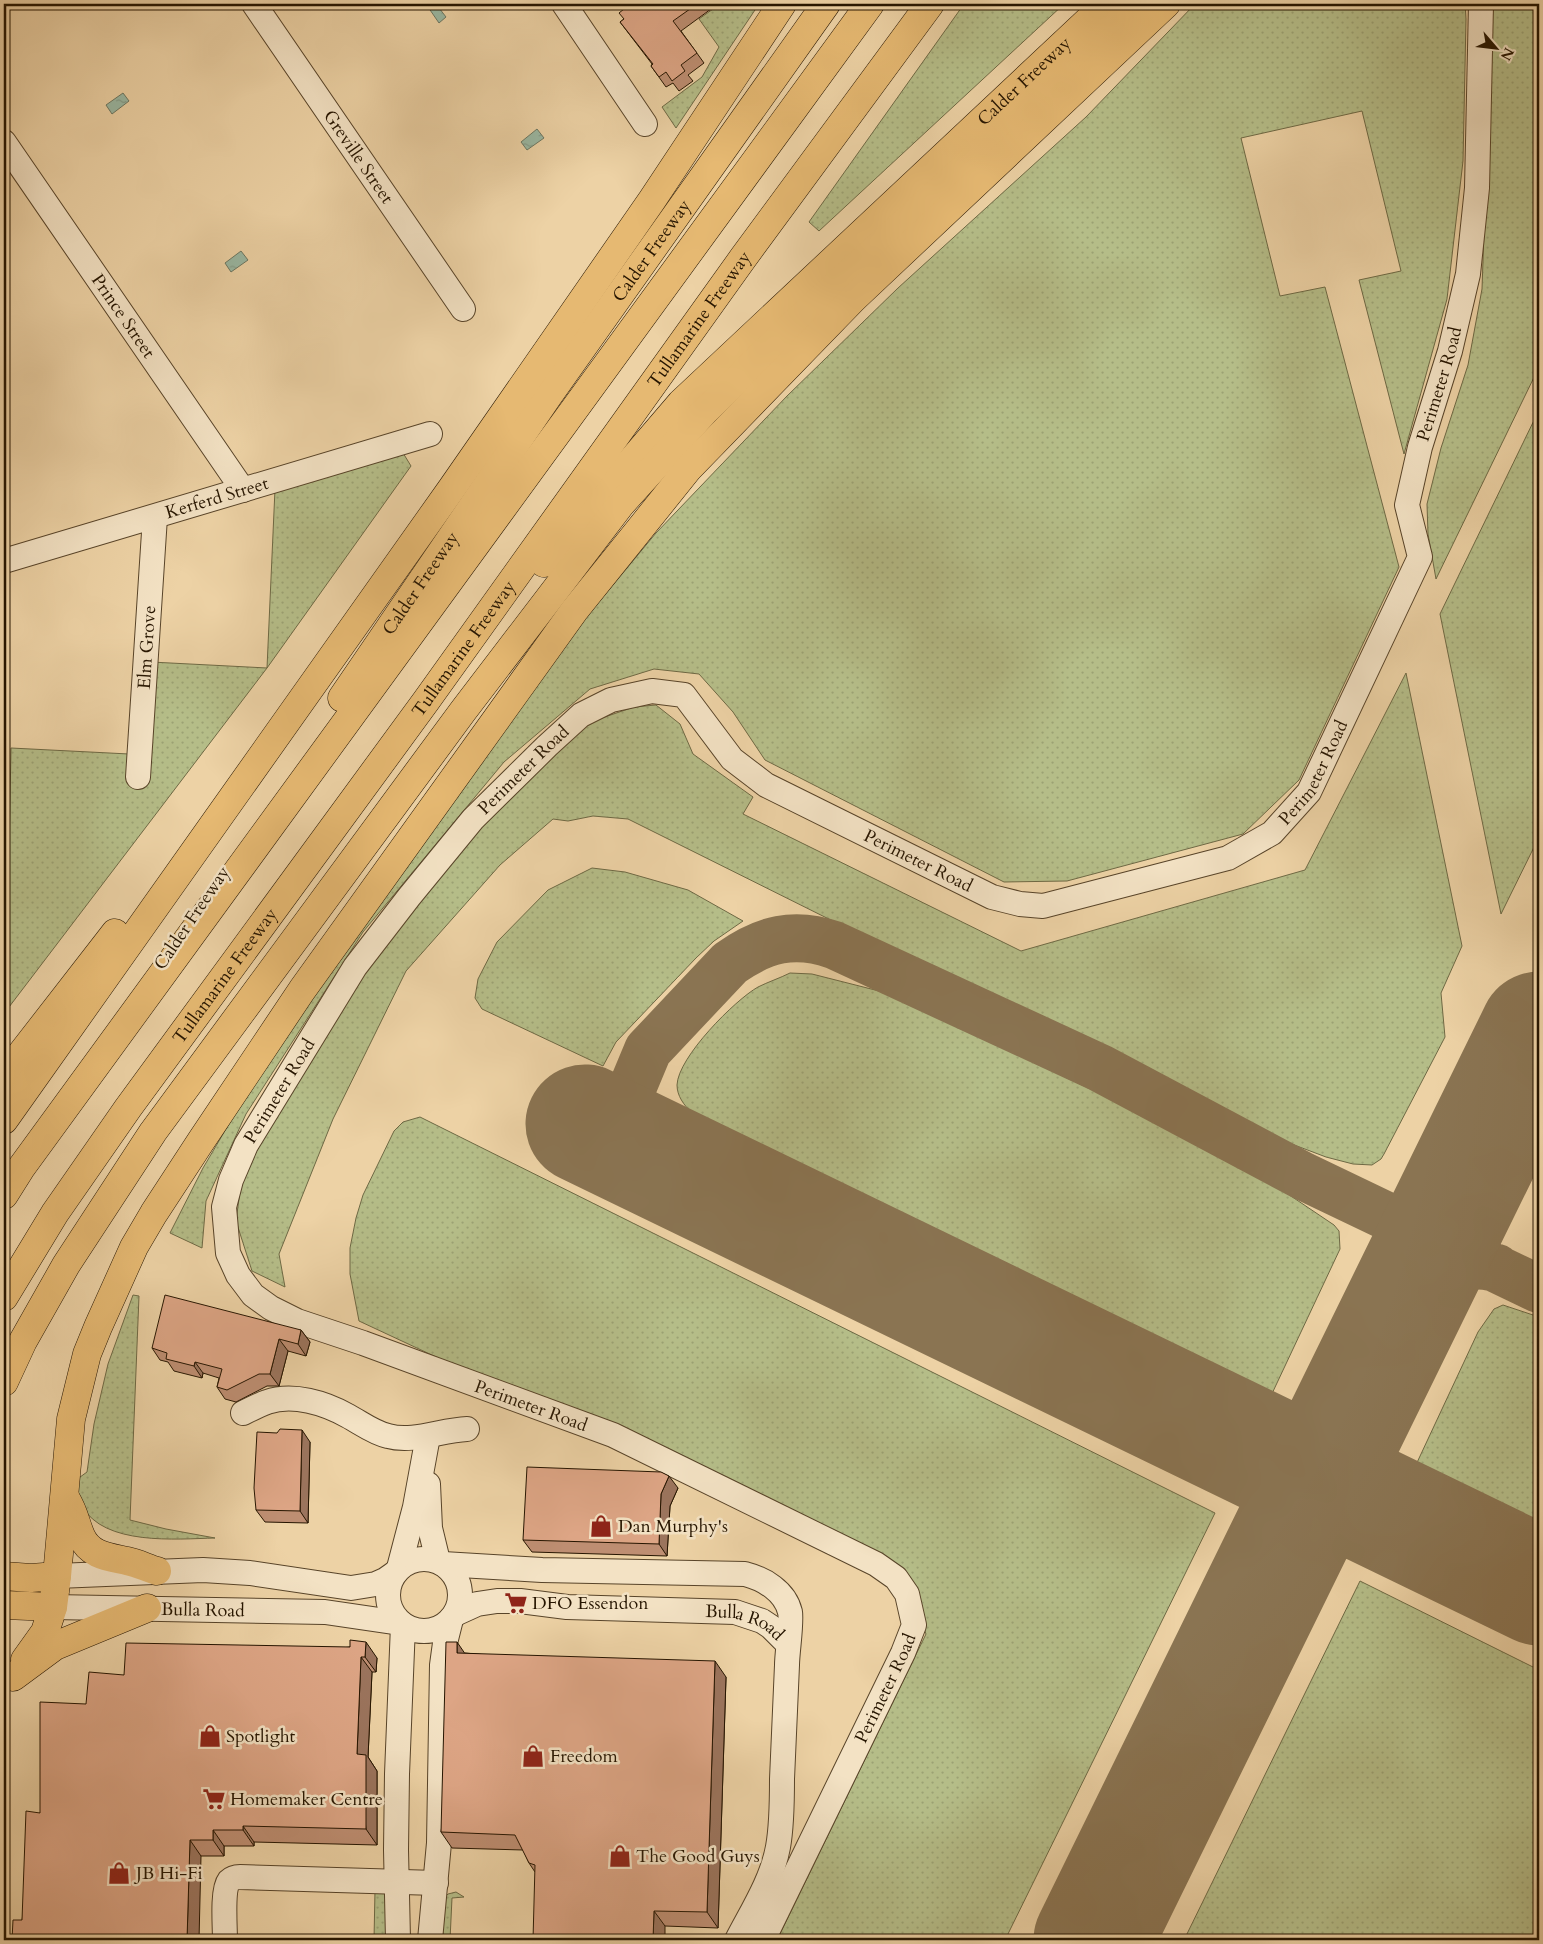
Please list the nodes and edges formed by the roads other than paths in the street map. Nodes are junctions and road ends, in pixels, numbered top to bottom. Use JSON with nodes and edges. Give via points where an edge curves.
{"nodes":[{"id":1,"x":254,"y":4,"type":"edge"},
{"id":2,"x":564,"y":4,"type":"edge"},
{"id":3,"x":782,"y":4,"type":"edge"},
{"id":4,"x":785,"y":4,"type":"edge"},
{"id":5,"x":826,"y":4,"type":"edge"},
{"id":6,"x":870,"y":4,"type":"edge"},
{"id":7,"x":930,"y":4,"type":"edge"},
{"id":8,"x":1106,"y":4,"type":"edge"},
{"id":9,"x":1138,"y":4,"type":"edge"},
{"id":10,"x":1166,"y":4,"type":"edge"},
{"id":11,"x":1480,"y":4,"type":"edge"},
{"id":12,"x":760,"y":39,"type":"junction"},
{"id":13,"x":645,"y":124,"type":"dead end"},
{"id":14,"x":4,"y":142,"type":"edge"},
{"id":15,"x":463,"y":309,"type":"dead end"},
{"id":16,"x":430,"y":434,"type":"dead end"},
{"id":17,"x":243,"y":490,"type":"junction"},
{"id":18,"x":154,"y":517,"type":"junction"},
{"id":19,"x":4,"y":561,"type":"edge"},
{"id":20,"x":366,"y":608,"type":"junction"},
{"id":21,"x":426,"y":701,"type":"junction"},
{"id":22,"x":492,"y":723,"type":"junction"},
{"id":23,"x":138,"y":777,"type":"dead end"},
{"id":24,"x":4,"y":1076,"type":"edge"},
{"id":25,"x":4,"y":1120,"type":"edge"},
{"id":26,"x":21,"y":1168,"type":"junction"},
{"id":27,"x":4,"y":1195,"type":"edge"},
{"id":28,"x":107,"y":1201,"type":"junction"},
{"id":29,"x":4,"y":1297,"type":"edge"},
{"id":30,"x":4,"y":1382,"type":"edge"},
{"id":31,"x":243,"y":1413,"type":"dead end"},
{"id":32,"x":467,"y":1429,"type":"dead end"},
{"id":33,"x":427,"y":1443,"type":"junction"},
{"id":34,"x":64,"y":1496,"type":"junction"},
{"id":35,"x":440,"y":1562,"type":"junction"},
{"id":36,"x":397,"y":1570,"type":"junction"},
{"id":37,"x":157,"y":1571,"type":"junction"},
{"id":38,"x":4,"y":1576,"type":"edge"},
{"id":39,"x":57,"y":1576,"type":"junction"},
{"id":40,"x":4,"y":1605,"type":"edge"},
{"id":41,"x":53,"y":1607,"type":"junction"},
{"id":42,"x":148,"y":1608,"type":"junction"},
{"id":43,"x":453,"y":1616,"type":"junction"},
{"id":44,"x":402,"y":1624,"type":"junction"},
{"id":45,"x":787,"y":1643,"type":"junction"},
{"id":46,"x":8,"y":1683,"type":"edge"},
{"id":47,"x":397,"y":1882,"type":"junction"},
{"id":48,"x":436,"y":1883,"type":"junction"},
{"id":49,"x":225,"y":1940,"type":"edge"},
{"id":50,"x":398,"y":1940,"type":"edge"},
{"id":51,"x":430,"y":1940,"type":"edge"},
{"id":52,"x":737,"y":1940,"type":"edge"},
{"id":53,"x":763,"y":1940,"type":"edge"}],
"edges":[{"from":1,"to":15,"type":"street","name":"Greville Street"},
{"from":2,"to":13,"type":"street"},
{"from":3,"to":12,"type":"main road"},
{"from":4,"to":12,"type":"main road"},
{"from":5,"to":26,"type":"main road","name":"Calder Freeway","via":[[548,396]]},
{"from":6,"to":26,"type":"main road"},
{"from":7,"to":21,"type":"main road","name":"Tullamarine Freeway","via":[[731,274]]},
{"from":8,"to":21,"type":"main road","name":"Calder Freeway","via":[[681,403]]},
{"from":9,"to":28,"type":"main road","via":[[791,326],[704,412],[622,504],[290,944],[153,1132]]},
{"from":10,"to":22,"type":"main road","via":[[854,298],[688,469],[574,611]]},
{"from":11,"to":53,"type":"street","name":"Perimeter Road","via":[[1477,188],[1468,274],[1407,505],[1420,557],[1309,792],[1272,833],[1228,858],[1043,906],[1020,904],[992,897],[766,785],[732,759],[684,696],[652,690],[611,700],[581,715],[473,818],[409,897],[355,966],[246,1145],[231,1180],[224,1208],[228,1253],[238,1275],[253,1295],[270,1308],[297,1321],[613,1435],[876,1564],[896,1578],[907,1594],[914,1625]]},
{"from":12,"to":20,"type":"main road","via":[[652,200]]},
{"from":14,"to":17,"type":"street","name":"Prince Street"},
{"from":16,"to":17,"type":"street","name":"Kerferd Street"},
{"from":17,"to":18,"type":"street","name":"Kerferd Street"},
{"from":18,"to":19,"type":"street","name":"Kerferd Street"},
{"from":18,"to":23,"type":"street","name":"Elm Grove"},
{"from":20,"to":24,"type":"main road"},
{"from":20,"to":25,"type":"main road"},
{"from":21,"to":29,"type":"main road","name":"Tullamarine Freeway","via":[[128,1108],[55,1213]]},
{"from":22,"to":28,"type":"main road","via":[[276,985]]},
{"from":22,"to":34,"type":"main road","via":[[302,990],[200,1141],[134,1247],[87,1354],[71,1419]]},
{"from":26,"to":27,"type":"main road"},
{"from":28,"to":30,"type":"main road","via":[[23,1342]]},
{"from":31,"to":33,"type":"street","via":[[268,1401],[299,1400],[326,1406],[390,1437]]},
{"from":32,"to":33,"type":"street","via":[[447,1430]]},
{"from":33,"to":35,"type":"street","via":[[430,1528]]},
{"from":33,"to":36,"type":"street"},
{"from":34,"to":37,"type":"main road","via":[[89,1548],[100,1556]]},
{"from":34,"to":39,"type":"main road"},
{"from":35,"to":36,"type":"street","via":[[418,1559]]},
{"from":35,"to":43,"type":"street","via":[[456,1577],[459,1586],[459,1605]]},
{"from":35,"to":45,"type":"street","name":"Bulla Road","via":[[542,1570],[746,1574],[771,1586],[786,1602],[790,1613]]},
{"from":36,"to":37,"type":"street","name":"Bulla Road","via":[[376,1584],[351,1588],[250,1573]]},
{"from":36,"to":44,"type":"street","via":[[387,1593],[393,1614]]},
{"from":37,"to":39,"type":"street","name":"Bulla Road"},
{"from":38,"to":39,"type":"main road","name":"Bulla Road"},
{"from":39,"to":41,"type":"main road"},
{"from":40,"to":41,"type":"main road","name":"Bulla Road"},
{"from":41,"to":42,"type":"street","name":"Bulla Road"},
{"from":41,"to":46,"type":"main road","via":[[42,1636]]},
{"from":42,"to":44,"type":"street","name":"Bulla Road","via":[[325,1612]]},
{"from":42,"to":46,"type":"main road","via":[[55,1646]]},
{"from":43,"to":44,"type":"street","via":[[441,1627],[428,1631]]},
{"from":43,"to":45,"type":"street","name":"Bulla Road","via":[[477,1604],[497,1600],[567,1607],[735,1612],[762,1621]]},
{"from":43,"to":48,"type":"street","via":[[442,1666]]},
{"from":44,"to":47,"type":"street"},
{"from":45,"to":52,"type":"street","via":[[778,1847],[772,1868]]},
{"from":47,"to":48,"type":"street"},
{"from":47,"to":49,"type":"street","via":[[233,1878],[226,1891]]},
{"from":47,"to":50,"type":"street"},
{"from":48,"to":51,"type":"street"}]}
